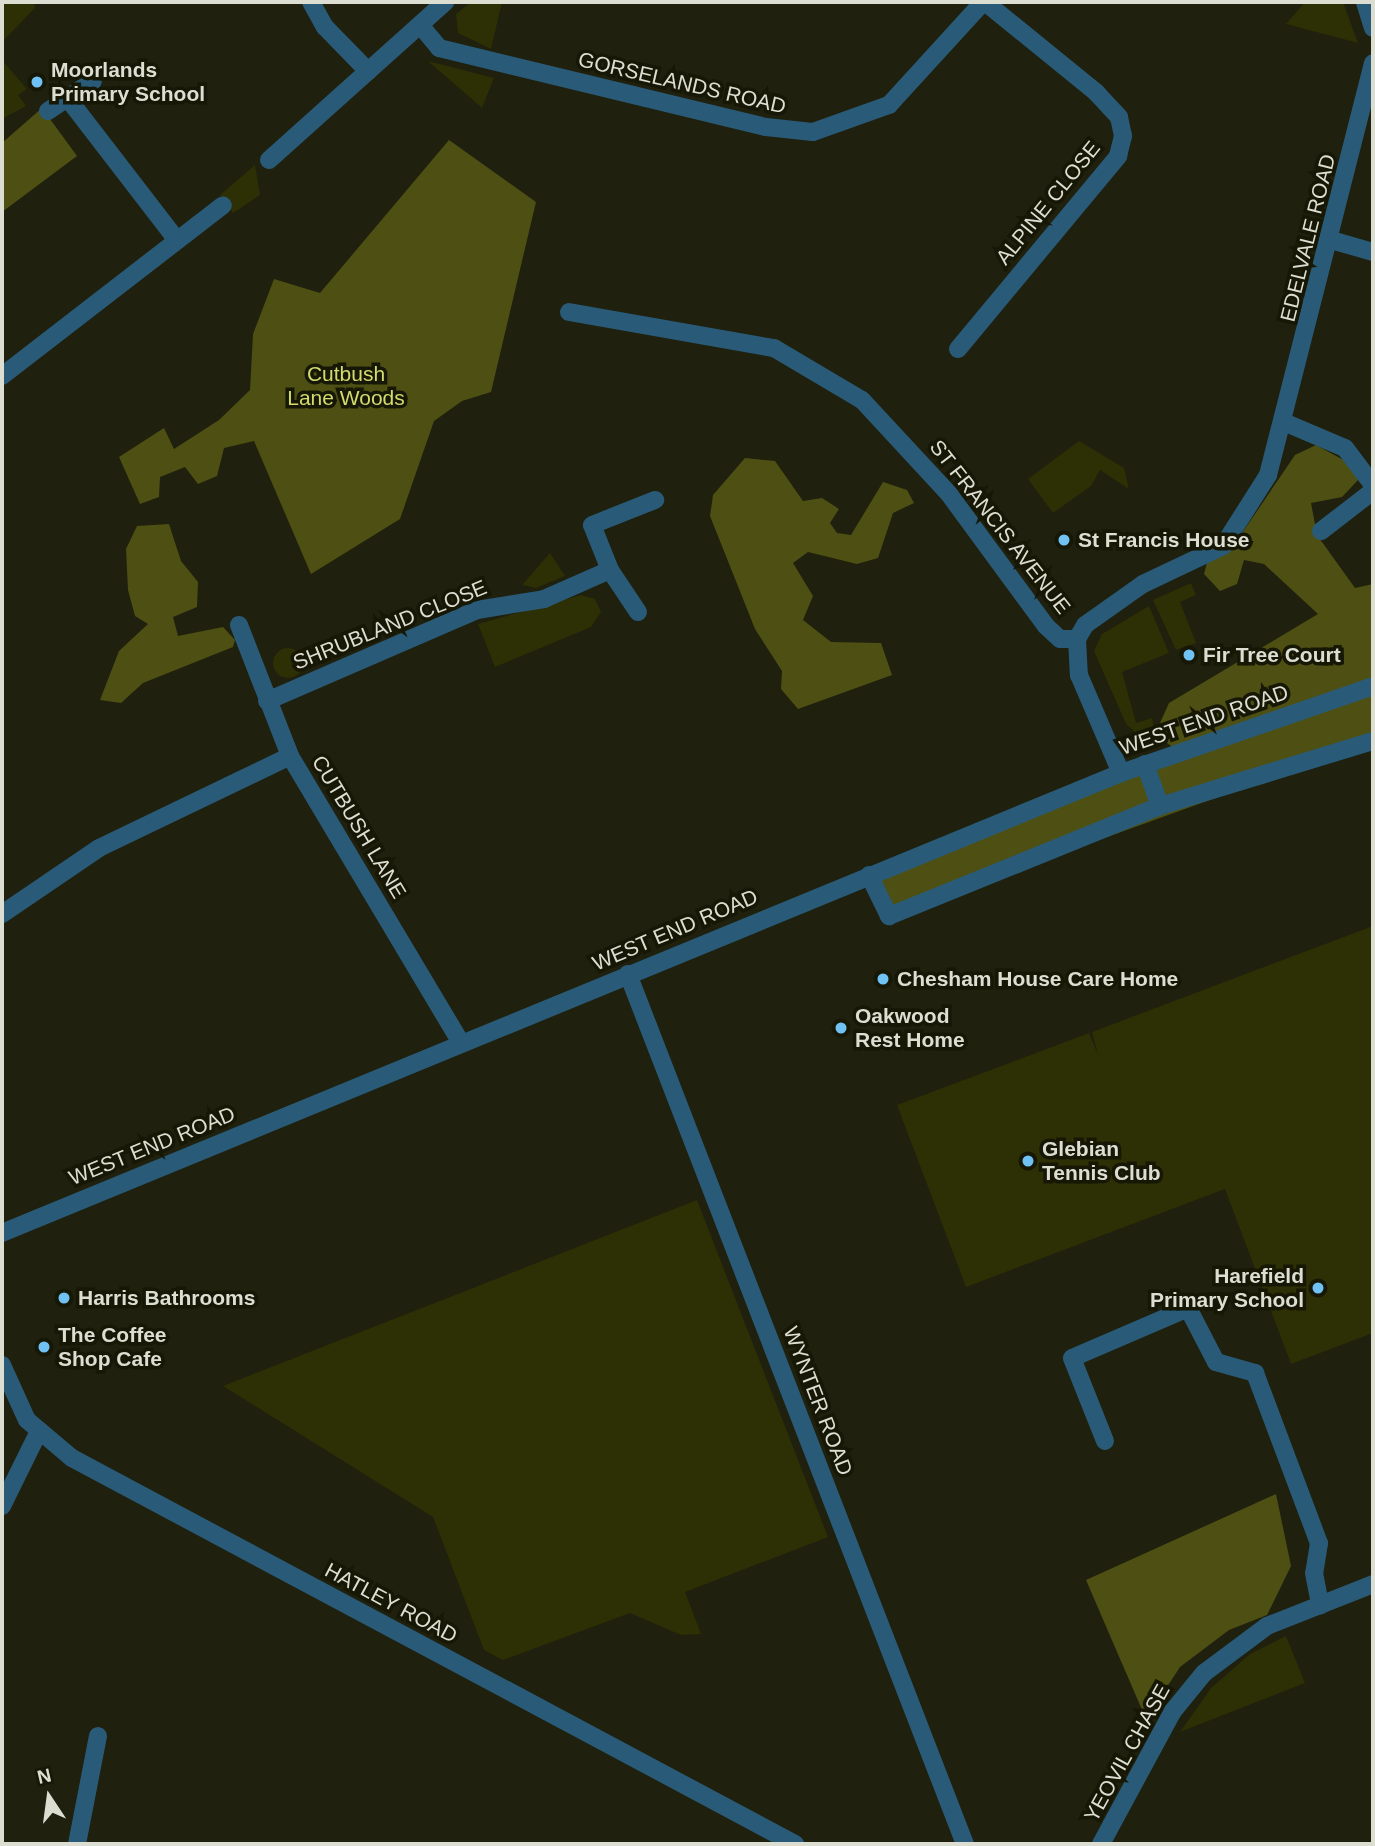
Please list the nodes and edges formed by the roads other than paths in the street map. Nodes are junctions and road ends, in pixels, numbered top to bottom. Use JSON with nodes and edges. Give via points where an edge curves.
{"nodes":[{"id":1,"x":311,"y":2,"type":"edge"},
{"id":2,"x":445,"y":2,"type":"edge"},
{"id":3,"x":984,"y":2,"type":"edge"},
{"id":4,"x":1365,"y":2,"type":"edge"},
{"id":5,"x":420,"y":25,"type":"junction"},
{"id":6,"x":1373,"y":28,"type":"edge"},
{"id":7,"x":1373,"y":63,"type":"edge"},
{"id":8,"x":368,"y":71,"type":"junction"},
{"id":9,"x":93,"y":81,"type":"dead end"},
{"id":10,"x":69,"y":100,"type":"junction"},
{"id":11,"x":48,"y":111,"type":"dead end"},
{"id":12,"x":269,"y":160,"type":"dead end"},
{"id":13,"x":223,"y":205,"type":"dead end"},
{"id":14,"x":177,"y":240,"type":"junction"},
{"id":15,"x":1331,"y":240,"type":"junction"},
{"id":16,"x":1373,"y":252,"type":"edge"},
{"id":17,"x":569,"y":312,"type":"dead end"},
{"id":18,"x":958,"y":349,"type":"dead end"},
{"id":19,"x":2,"y":376,"type":"edge"},
{"id":20,"x":1286,"y":423,"type":"junction"},
{"id":21,"x":1373,"y":485,"type":"edge"},
{"id":22,"x":1373,"y":491,"type":"edge"},
{"id":23,"x":655,"y":500,"type":"dead end"},
{"id":24,"x":1321,"y":531,"type":"dead end"},
{"id":25,"x":610,"y":570,"type":"junction"},
{"id":26,"x":638,"y":612,"type":"dead end"},
{"id":27,"x":239,"y":625,"type":"dead end"},
{"id":28,"x":1077,"y":639,"type":"junction"},
{"id":29,"x":1373,"y":686,"type":"edge"},
{"id":30,"x":267,"y":701,"type":"junction"},
{"id":31,"x":1373,"y":741,"type":"edge"},
{"id":32,"x":290,"y":756,"type":"junction"},
{"id":33,"x":1145,"y":764,"type":"junction"},
{"id":34,"x":1121,"y":773,"type":"junction"},
{"id":35,"x":1160,"y":806,"type":"junction"},
{"id":36,"x":869,"y":874,"type":"junction"},
{"id":37,"x":2,"y":914,"type":"edge"},
{"id":38,"x":628,"y":974,"type":"junction"},
{"id":39,"x":461,"y":1043,"type":"junction"},
{"id":40,"x":2,"y":1233,"type":"edge"},
{"id":41,"x":2,"y":1365,"type":"edge"},
{"id":42,"x":38,"y":1433,"type":"junction"},
{"id":43,"x":1105,"y":1441,"type":"dead end"},
{"id":44,"x":2,"y":1506,"type":"edge"},
{"id":45,"x":1373,"y":1584,"type":"edge"},
{"id":46,"x":1320,"y":1605,"type":"junction"},
{"id":47,"x":98,"y":1736,"type":"dead end"},
{"id":48,"x":76,"y":1844,"type":"edge"},
{"id":49,"x":795,"y":1844,"type":"edge"},
{"id":50,"x":965,"y":1844,"type":"edge"},
{"id":51,"x":1101,"y":1844,"type":"edge"}],
"edges":[{"from":1,"to":8,"type":"street","via":[[325,27]]},
{"from":2,"to":5,"type":"street"},
{"from":3,"to":5,"type":"street","name":"GORSELANDS ROAD","via":[[889,104],[813,132],[766,127],[439,48]]},
{"from":3,"to":18,"type":"street","name":"ALPINE CLOSE","via":[[1097,93],[1119,117],[1123,136],[1118,156]]},
{"from":4,"to":6,"type":"street"},
{"from":5,"to":8,"type":"street"},
{"from":7,"to":15,"type":"street","name":"EDELVALE ROAD"},
{"from":8,"to":12,"type":"street"},
{"from":9,"to":10,"type":"street"},
{"from":10,"to":11,"type":"street"},
{"from":10,"to":14,"type":"street"},
{"from":13,"to":14,"type":"street"},
{"from":14,"to":19,"type":"street"},
{"from":15,"to":16,"type":"street"},
{"from":15,"to":20,"type":"street","name":"EDELVALE ROAD"},
{"from":17,"to":28,"type":"street","name":"ST FRANCIS AVENUE","via":[[774,348],[832,378],[862,400],[949,494],[1046,626],[1060,639]]},
{"from":20,"to":21,"type":"street","via":[[1345,448]]},
{"from":20,"to":28,"type":"street","name":"EDELVALE ROAD","via":[[1268,475],[1223,547],[1143,584],[1084,625]]},
{"from":22,"to":24,"type":"street"},
{"from":23,"to":25,"type":"street","via":[[592,525]]},
{"from":25,"to":26,"type":"street"},
{"from":25,"to":30,"type":"street","name":"SHRUBLAND CLOSE","via":[[544,599],[477,610]]},
{"from":27,"to":30,"type":"street","name":"CUTBUSH LANE"},
{"from":28,"to":34,"type":"street","name":"ST FRANCIS AVENUE","via":[[1079,675]]},
{"from":29,"to":33,"type":"street","name":"WEST END ROAD"},
{"from":30,"to":32,"type":"street","name":"CUTBUSH LANE"},
{"from":31,"to":35,"type":"street"},
{"from":32,"to":37,"type":"street","via":[[99,848]]},
{"from":32,"to":39,"type":"street","name":"CUTBUSH LANE"},
{"from":33,"to":34,"type":"street","name":"WEST END ROAD"},
{"from":33,"to":35,"type":"street"},
{"from":34,"to":36,"type":"street","name":"WEST END ROAD"},
{"from":35,"to":36,"type":"street","via":[[889,916]]},
{"from":36,"to":38,"type":"street","name":"WEST END ROAD"},
{"from":38,"to":39,"type":"street","name":"WEST END ROAD"},
{"from":38,"to":50,"type":"street","name":"WYNTER ROAD"},
{"from":39,"to":40,"type":"street","name":"WEST END ROAD"},
{"from":41,"to":42,"type":"street"},
{"from":42,"to":44,"type":"street"},
{"from":42,"to":49,"type":"street","name":"HATLEY ROAD","via":[[182,1518]]},
{"from":43,"to":46,"type":"street","via":[[1072,1357],[1188,1308],[1216,1362],[1255,1373],[1318,1543],[1314,1573]]},
{"from":45,"to":46,"type":"street","name":"YEOVIL CHASE"},
{"from":46,"to":51,"type":"street","name":"YEOVIL CHASE","via":[[1245,1639],[1188,1689]]},
{"from":47,"to":48,"type":"street"}]}
